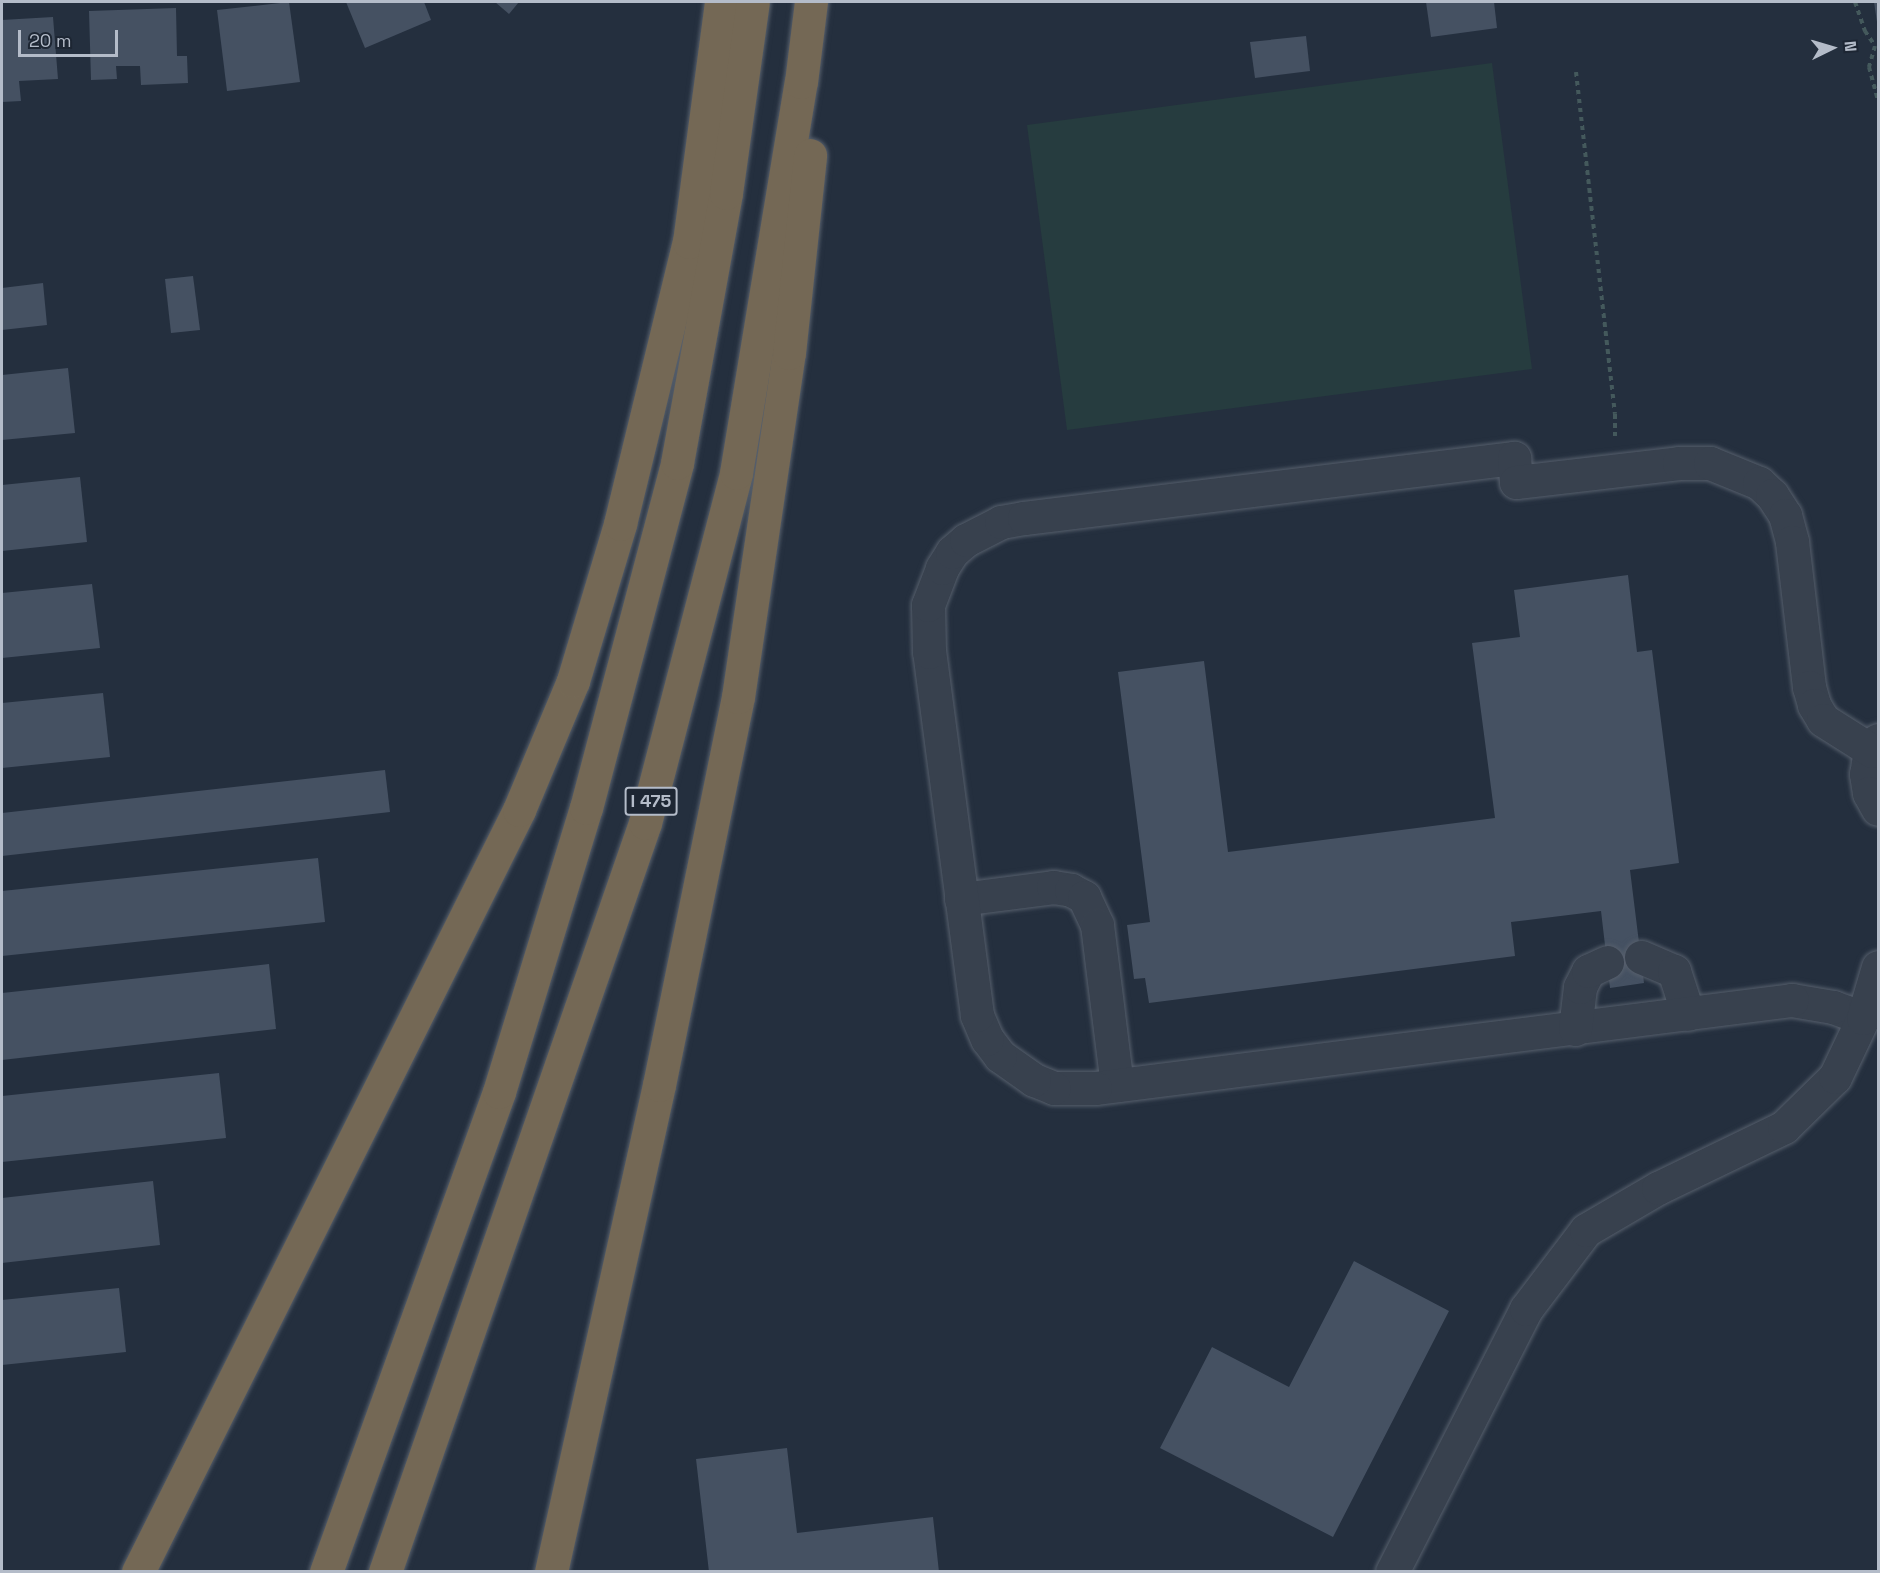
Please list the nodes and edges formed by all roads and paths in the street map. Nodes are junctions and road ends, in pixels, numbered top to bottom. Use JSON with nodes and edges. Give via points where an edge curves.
{"nodes":[{"id":1,"x":721,"y":2,"type":"edge"},
{"id":2,"x":753,"y":2,"type":"edge"},
{"id":3,"x":810,"y":2,"type":"edge"},
{"id":4,"x":825,"y":2,"type":"edge"},
{"id":5,"x":1855,"y":2,"type":"edge"},
{"id":6,"x":1877,"y":45,"type":"edge"},
{"id":7,"x":1576,"y":72,"type":"dead end"},
{"id":8,"x":1878,"y":101,"type":"edge"},
{"id":9,"x":1615,"y":470,"type":"junction"},
{"id":10,"x":1875,"y":745,"type":"edge"},
{"id":11,"x":1878,"y":809,"type":"edge"},
{"id":12,"x":960,"y":899,"type":"junction"},
{"id":13,"x":1641,"y":957,"type":"dead end"},
{"id":14,"x":1607,"y":962,"type":"dead end"},
{"id":15,"x":1878,"y":967,"type":"edge"},
{"id":16,"x":1688,"y":1014,"type":"junction"},
{"id":17,"x":1863,"y":1018,"type":"junction"},
{"id":18,"x":1575,"y":1029,"type":"junction"},
{"id":19,"x":1117,"y":1085,"type":"junction"},
{"id":20,"x":138,"y":1572,"type":"edge"},
{"id":21,"x":326,"y":1572,"type":"edge"},
{"id":22,"x":385,"y":1572,"type":"edge"},
{"id":23,"x":551,"y":1572,"type":"edge"},
{"id":24,"x":1392,"y":1572,"type":"edge"}],
"edges":[{"from":1,"to":20,"type":"highway","via":[[689,242],[620,524],[573,681],[519,810]]},
{"from":2,"to":21,"type":"highway","via":[[726,193],[677,463],[589,796],[499,1092]]},
{"from":3,"to":22,"type":"highway","number":"I 475","via":[[801,82],[736,473],[645,823]]},
{"from":4,"to":23,"type":"highway","via":[[789,353],[738,697],[659,1085]]},
{"from":5,"to":6,"type":"path","via":[[1864,31]]},
{"from":6,"to":8,"type":"path","via":[[1869,67]]},
{"from":7,"to":9,"type":"path","via":[[1615,414]]},
{"from":9,"to":10,"type":"lane","via":[[1710,463],[1744,475],[1772,495],[1785,515],[1792,542],[1814,705],[1823,720]]},
{"from":9,"to":12,"type":"lane","via":[[1516,482],[1514,458],[1024,518],[1001,522],[966,540],[942,568],[928,605],[927,627]]},
{"from":10,"to":11,"type":"lane","via":[[1866,774],[1869,793]]},
{"from":12,"to":19,"type":"lane","via":[[977,1015],[987,1039],[1000,1056],[1034,1080],[1054,1088]]},
{"from":12,"to":19,"type":"lane","via":[[1053,887],[1084,897],[1097,925]]},
{"from":13,"to":16,"type":"lane","via":[[1674,971]]},
{"from":14,"to":18,"type":"lane","via":[[1588,971],[1580,987]]},
{"from":15,"to":17,"type":"lane"},
{"from":16,"to":17,"type":"lane","via":[[1792,1000],[1833,1007]]},
{"from":16,"to":18,"type":"lane"},
{"from":17,"to":24,"type":"lane","via":[[1835,1077],[1784,1127],[1658,1188],[1586,1230],[1526,1309]]},
{"from":18,"to":19,"type":"lane"}]}
